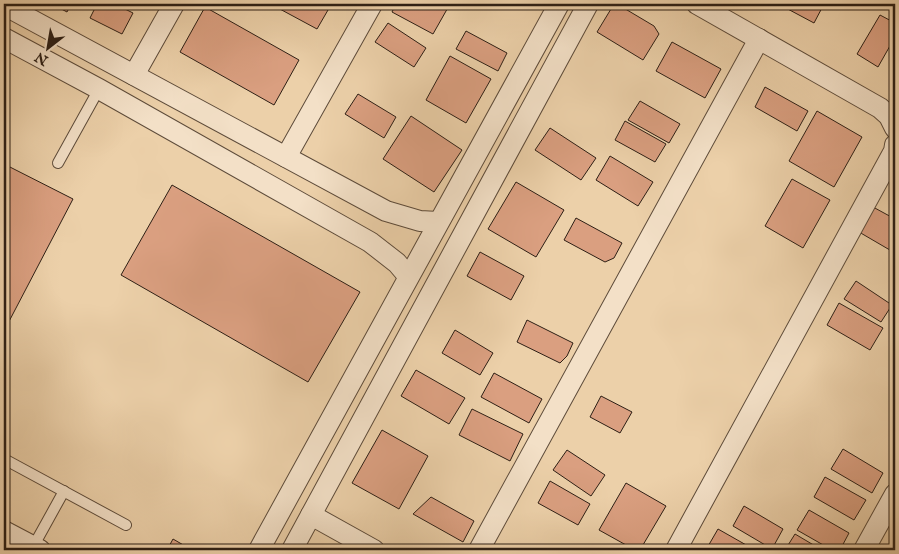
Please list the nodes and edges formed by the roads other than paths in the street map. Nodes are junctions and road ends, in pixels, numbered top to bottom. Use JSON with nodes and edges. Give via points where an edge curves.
{"nodes":[{"id":1,"x":174,"y":4,"type":"edge"},
{"id":2,"x":372,"y":4,"type":"edge"},
{"id":3,"x":559,"y":4,"type":"edge"},
{"id":4,"x":588,"y":4,"type":"edge"},
{"id":5,"x":697,"y":4,"type":"edge"},
{"id":6,"x":4,"y":5,"type":"edge"},
{"id":7,"x":4,"y":38,"type":"edge"},
{"id":8,"x":759,"y":39,"type":"junction"},
{"id":9,"x":134,"y":75,"type":"junction"},
{"id":10,"x":99,"y":89,"type":"junction"},
{"id":11,"x":895,"y":128,"type":"edge"},
{"id":12,"x":895,"y":145,"type":"edge"},
{"id":13,"x":286,"y":157,"type":"junction"},
{"id":14,"x":58,"y":163,"type":"dead end"},
{"id":15,"x":438,"y":222,"type":"junction"},
{"id":16,"x":408,"y":276,"type":"junction"},
{"id":17,"x":4,"y":459,"type":"edge"},
{"id":18,"x":64,"y":491,"type":"junction"},
{"id":19,"x":895,"y":494,"type":"edge"},
{"id":20,"x":311,"y":515,"type":"junction"},
{"id":21,"x":126,"y":525,"type":"dead end"},
{"id":22,"x":4,"y":531,"type":"edge"},
{"id":23,"x":36,"y":549,"type":"edge"},
{"id":24,"x":259,"y":550,"type":"edge"},
{"id":25,"x":292,"y":550,"type":"edge"},
{"id":26,"x":374,"y":550,"type":"edge"},
{"id":27,"x":479,"y":550,"type":"edge"},
{"id":28,"x":676,"y":550,"type":"edge"},
{"id":29,"x":864,"y":550,"type":"edge"}],
"edges":[{"from":1,"to":9,"type":"street"},
{"from":2,"to":13,"type":"street"},
{"from":3,"to":15,"type":"street"},
{"from":4,"to":20,"type":"street"},
{"from":5,"to":8,"type":"street"},
{"from":6,"to":9,"type":"street"},
{"from":7,"to":10,"type":"street"},
{"from":8,"to":11,"type":"street","via":[[880,108],[890,116]]},
{"from":8,"to":27,"type":"street"},
{"from":9,"to":13,"type":"street"},
{"from":10,"to":14,"type":"lane"},
{"from":10,"to":16,"type":"street","via":[[370,242]]},
{"from":12,"to":28,"type":"street"},
{"from":13,"to":15,"type":"street","via":[[386,211],[420,221]]},
{"from":15,"to":16,"type":"street"},
{"from":16,"to":24,"type":"street"},
{"from":17,"to":18,"type":"lane"},
{"from":18,"to":21,"type":"lane"},
{"from":18,"to":23,"type":"lane"},
{"from":19,"to":29,"type":"street"},
{"from":20,"to":25,"type":"street"},
{"from":20,"to":26,"type":"street"},
{"from":22,"to":23,"type":"street"}]}
